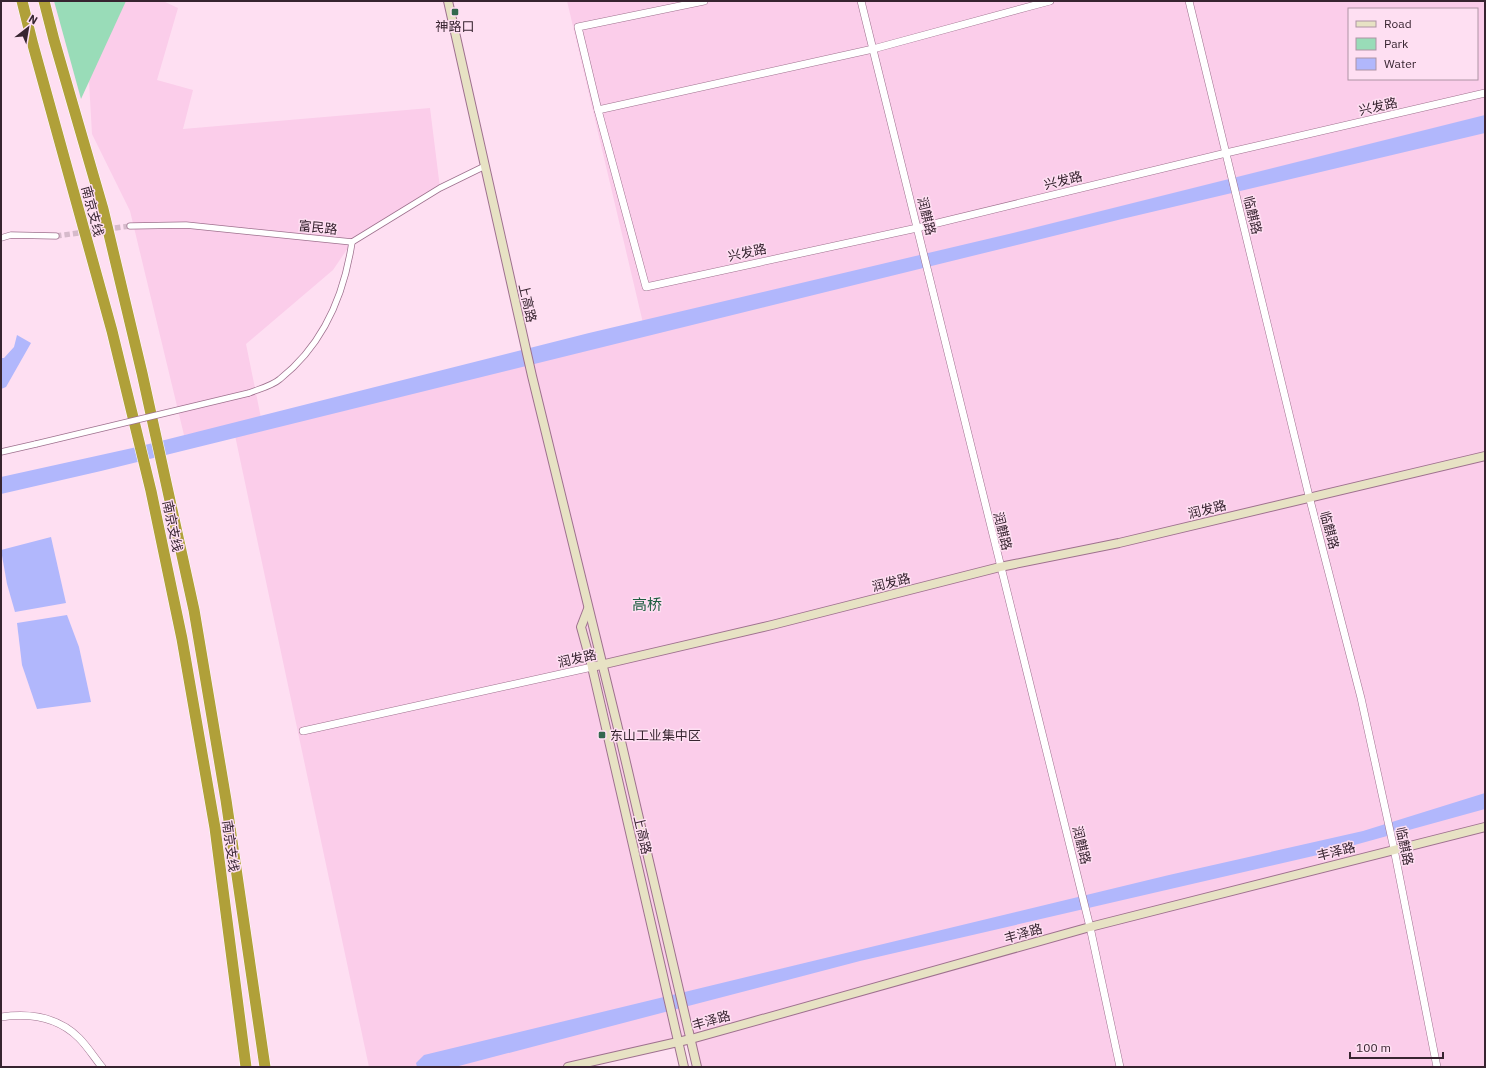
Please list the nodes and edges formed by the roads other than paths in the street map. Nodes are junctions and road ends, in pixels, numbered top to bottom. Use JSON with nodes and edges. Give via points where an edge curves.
{"nodes":[{"id":1,"x":22,"y":1,"type":"edge"},
{"id":2,"x":44,"y":1,"type":"edge"},
{"id":3,"x":448,"y":1,"type":"edge"},
{"id":4,"x":704,"y":1,"type":"edge"},
{"id":5,"x":861,"y":1,"type":"edge"},
{"id":6,"x":1050,"y":1,"type":"edge"},
{"id":7,"x":1189,"y":1,"type":"edge"},
{"id":8,"x":873,"y":49,"type":"junction"},
{"id":9,"x":1485,"y":93,"type":"edge"},
{"id":10,"x":598,"y":110,"type":"junction"},
{"id":11,"x":1226,"y":153,"type":"junction"},
{"id":12,"x":485,"y":166,"type":"junction"},
{"id":13,"x":130,"y":226,"type":"tunnel mouth"},
{"id":14,"x":917,"y":228,"type":"junction"},
{"id":15,"x":56,"y":236,"type":"tunnel mouth"},
{"id":16,"x":1,"y":238,"type":"edge"},
{"id":17,"x":352,"y":242,"type":"junction"},
{"id":18,"x":1,"y":452,"type":"edge"},
{"id":19,"x":1485,"y":456,"type":"edge"},
{"id":20,"x":1308,"y":496,"type":"junction"},
{"id":21,"x":1000,"y":567,"type":"junction"},
{"id":22,"x":588,"y":610,"type":"junction"},
{"id":23,"x":602,"y":665,"type":"junction"},
{"id":24,"x":592,"y":667,"type":"junction"},
{"id":25,"x":303,"y":731,"type":"dead end"},
{"id":26,"x":1485,"y":827,"type":"edge"},
{"id":27,"x":1394,"y":849,"type":"junction"},
{"id":28,"x":1090,"y":927,"type":"junction"},
{"id":29,"x":1,"y":1017,"type":"edge"},
{"id":30,"x":690,"y":1038,"type":"junction"},
{"id":31,"x":677,"y":1042,"type":"junction"},
{"id":32,"x":102,"y":1067,"type":"edge"},
{"id":33,"x":246,"y":1067,"type":"edge"},
{"id":34,"x":265,"y":1067,"type":"edge"},
{"id":35,"x":568,"y":1067,"type":"edge"},
{"id":36,"x":684,"y":1067,"type":"edge"},
{"id":37,"x":697,"y":1067,"type":"edge"},
{"id":38,"x":1120,"y":1067,"type":"edge"},
{"id":39,"x":1437,"y":1067,"type":"edge"}],
"edges":[{"from":1,"to":33,"type":"highway","name":"南京支线","via":[[112,331],[151,491],[182,639],[215,828]]},
{"from":2,"to":34,"type":"highway","name":"南京支线","via":[[103,209],[194,610],[226,800]]},
{"from":3,"to":12,"type":"main road","name":"上高路"},
{"from":4,"to":10,"type":"street","via":[[578,27]]},
{"from":5,"to":8,"type":"street","name":"润麒路"},
{"from":6,"to":8,"type":"street"},
{"from":7,"to":11,"type":"street","name":"临麒路"},
{"from":8,"to":10,"type":"street"},
{"from":8,"to":14,"type":"street","name":"润麒路"},
{"from":9,"to":11,"type":"street","name":"兴发路"},
{"from":10,"to":14,"type":"street","name":"兴发路","via":[[646,287]]},
{"from":11,"to":14,"type":"street","name":"兴发路"},
{"from":11,"to":20,"type":"street","name":"临麒路"},
{"from":12,"to":17,"type":"street","name":"富民路","via":[[440,188]]},
{"from":12,"to":22,"type":"main road","name":"上高路"},
{"from":13,"to":17,"type":"street","name":"富民路","via":[[186,225]]},
{"from":14,"to":21,"type":"street","name":"润麒路"},
{"from":15,"to":16,"type":"street","via":[[11,235]]},
{"from":17,"to":18,"type":"street","bridge":true,"via":[[348,268],[327,325],[303,356],[279,380],[249,393]]},
{"from":19,"to":20,"type":"main road","name":"润发路"},
{"from":20,"to":21,"type":"main road","name":"润发路","via":[[1119,543]]},
{"from":20,"to":27,"type":"street","name":"临麒路","via":[[1361,698]]},
{"from":21,"to":23,"type":"main road","name":"润发路"},
{"from":21,"to":28,"type":"street","name":"润麒路"},
{"from":22,"to":23,"type":"main road","name":"上高路"},
{"from":22,"to":24,"type":"main road","name":"上高路","via":[[581,627]]},
{"from":23,"to":24,"type":"main road","name":"润发路"},
{"from":23,"to":30,"type":"main road","name":"上高路","via":[[618,724]]},
{"from":24,"to":25,"type":"street","name":"润发路"},
{"from":24,"to":31,"type":"main road","name":"上高路"},
{"from":26,"to":27,"type":"main road","name":"丰泽路"},
{"from":27,"to":28,"type":"main road","name":"丰泽路"},
{"from":27,"to":39,"type":"street","name":"临麒路"},
{"from":28,"to":30,"type":"main road","name":"丰泽路"},
{"from":28,"to":38,"type":"street","name":"润麒路"},
{"from":29,"to":32,"type":"street","via":[[27,1015],[48,1019],[65,1027],[79,1038]]},
{"from":30,"to":31,"type":"main road","name":"丰泽路"},
{"from":30,"to":37,"type":"main road","name":"上高路"},
{"from":31,"to":35,"type":"main road","name":"丰泽路"},
{"from":31,"to":36,"type":"main road","name":"上高路"}]}
